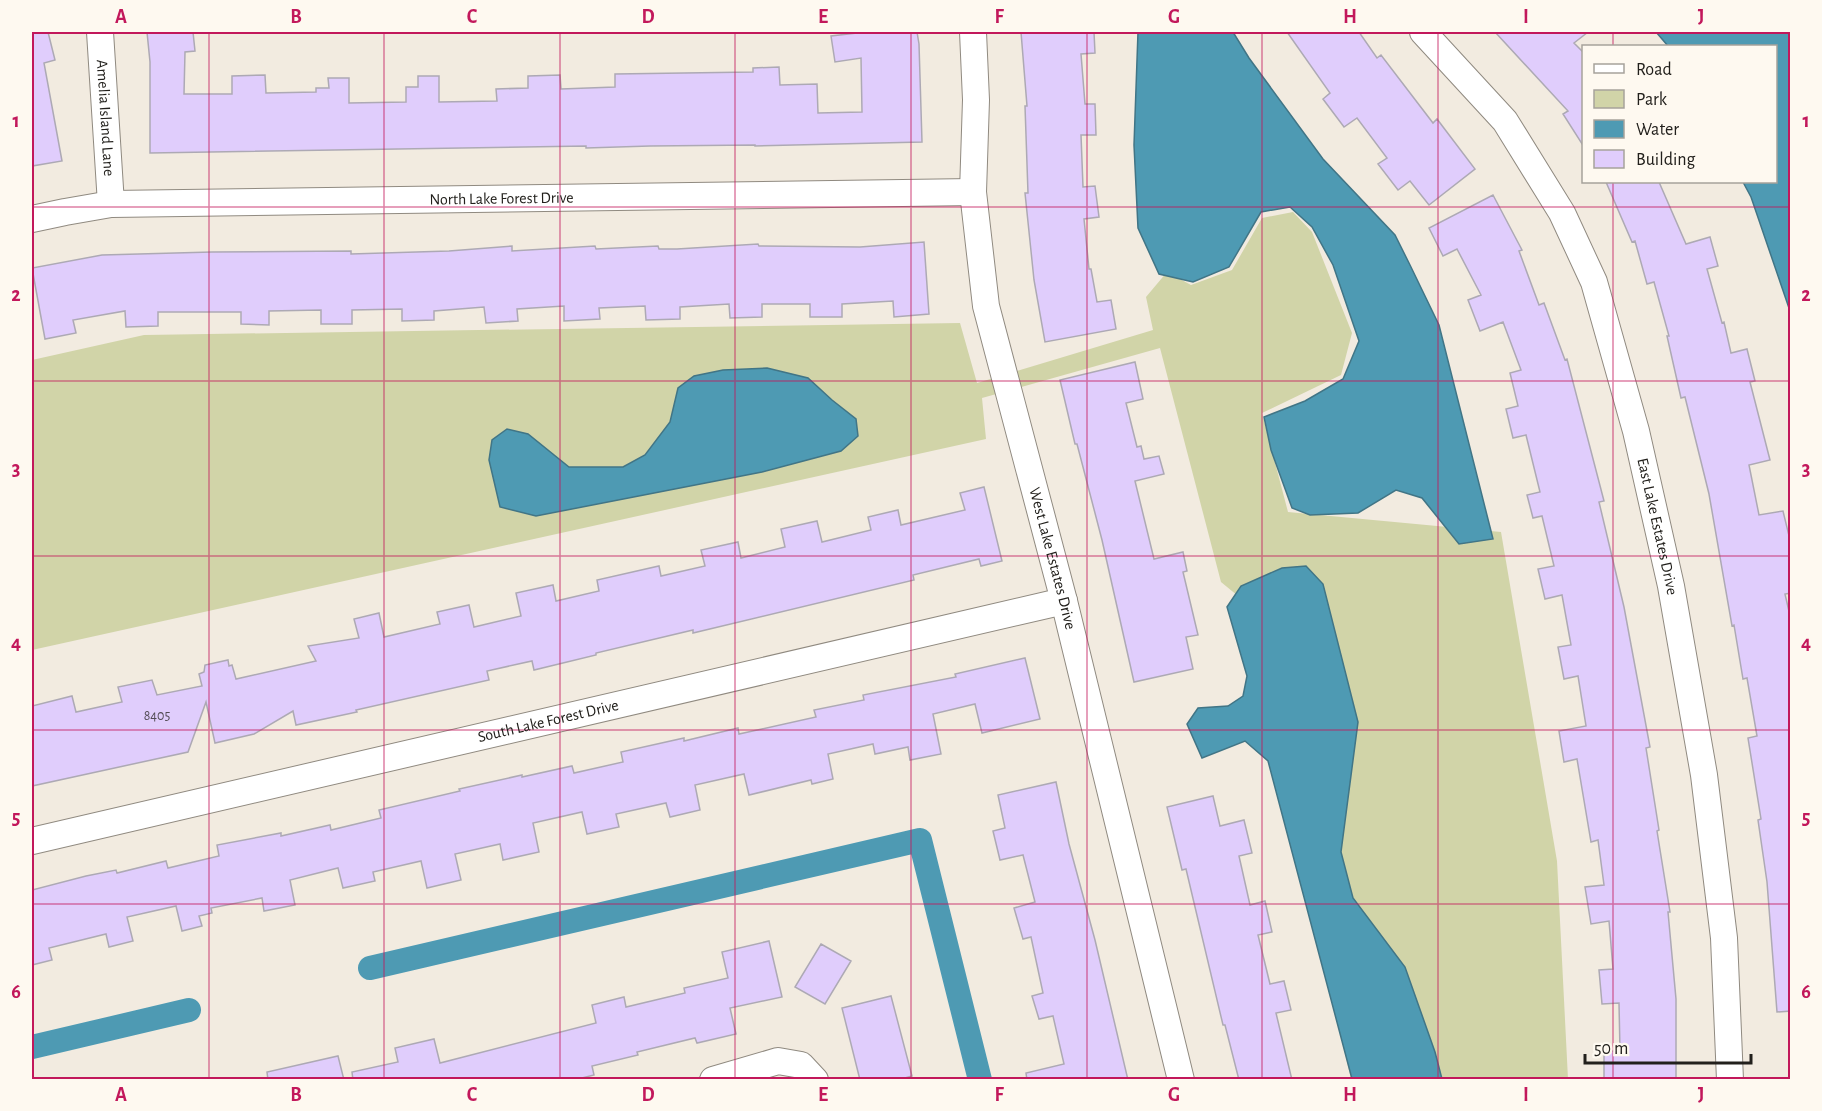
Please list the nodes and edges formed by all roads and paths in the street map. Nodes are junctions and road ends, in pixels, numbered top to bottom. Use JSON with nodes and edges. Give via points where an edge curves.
{"nodes":[{"id":1,"x":100,"y":32,"type":"edge"},
{"id":2,"x":973,"y":32,"type":"edge"},
{"id":3,"x":1423,"y":32,"type":"edge"},
{"id":4,"x":973,"y":192,"type":"junction"},
{"id":5,"x":111,"y":204,"type":"junction"},
{"id":6,"x":32,"y":219,"type":"edge"},
{"id":7,"x":1064,"y":601,"type":"junction"},
{"id":8,"x":32,"y":841,"type":"edge"},
{"id":9,"x":808,"y":1072,"type":"edge"},
{"id":10,"x":713,"y":1080,"type":"edge"},
{"id":11,"x":1181,"y":1080,"type":"edge"},
{"id":12,"x":1730,"y":1080,"type":"edge"}],
"edges":[{"from":1,"to":5,"type":"street","name":"Amelia Island Lane"},
{"from":2,"to":4,"type":"street","name":"West Lake Estates Drive"},
{"from":3,"to":12,"type":"street","name":"East Lake Estates Drive","via":[[1505,121],[1562,213],[1594,282],[1636,431],[1671,586],[1704,775],[1724,938]]},
{"from":4,"to":5,"type":"street","name":"North Lake Forest Drive"},
{"from":4,"to":7,"type":"street","name":"West Lake Estates Drive","via":[[987,306]]},
{"from":5,"to":6,"type":"street","name":"North Lake Forest Drive"},
{"from":7,"to":8,"type":"street","name":"South Lake Forest Drive"},
{"from":7,"to":11,"type":"street","name":"West Lake Estates Drive"},
{"from":9,"to":10,"type":"street","via":[[778,1061]]}]}
